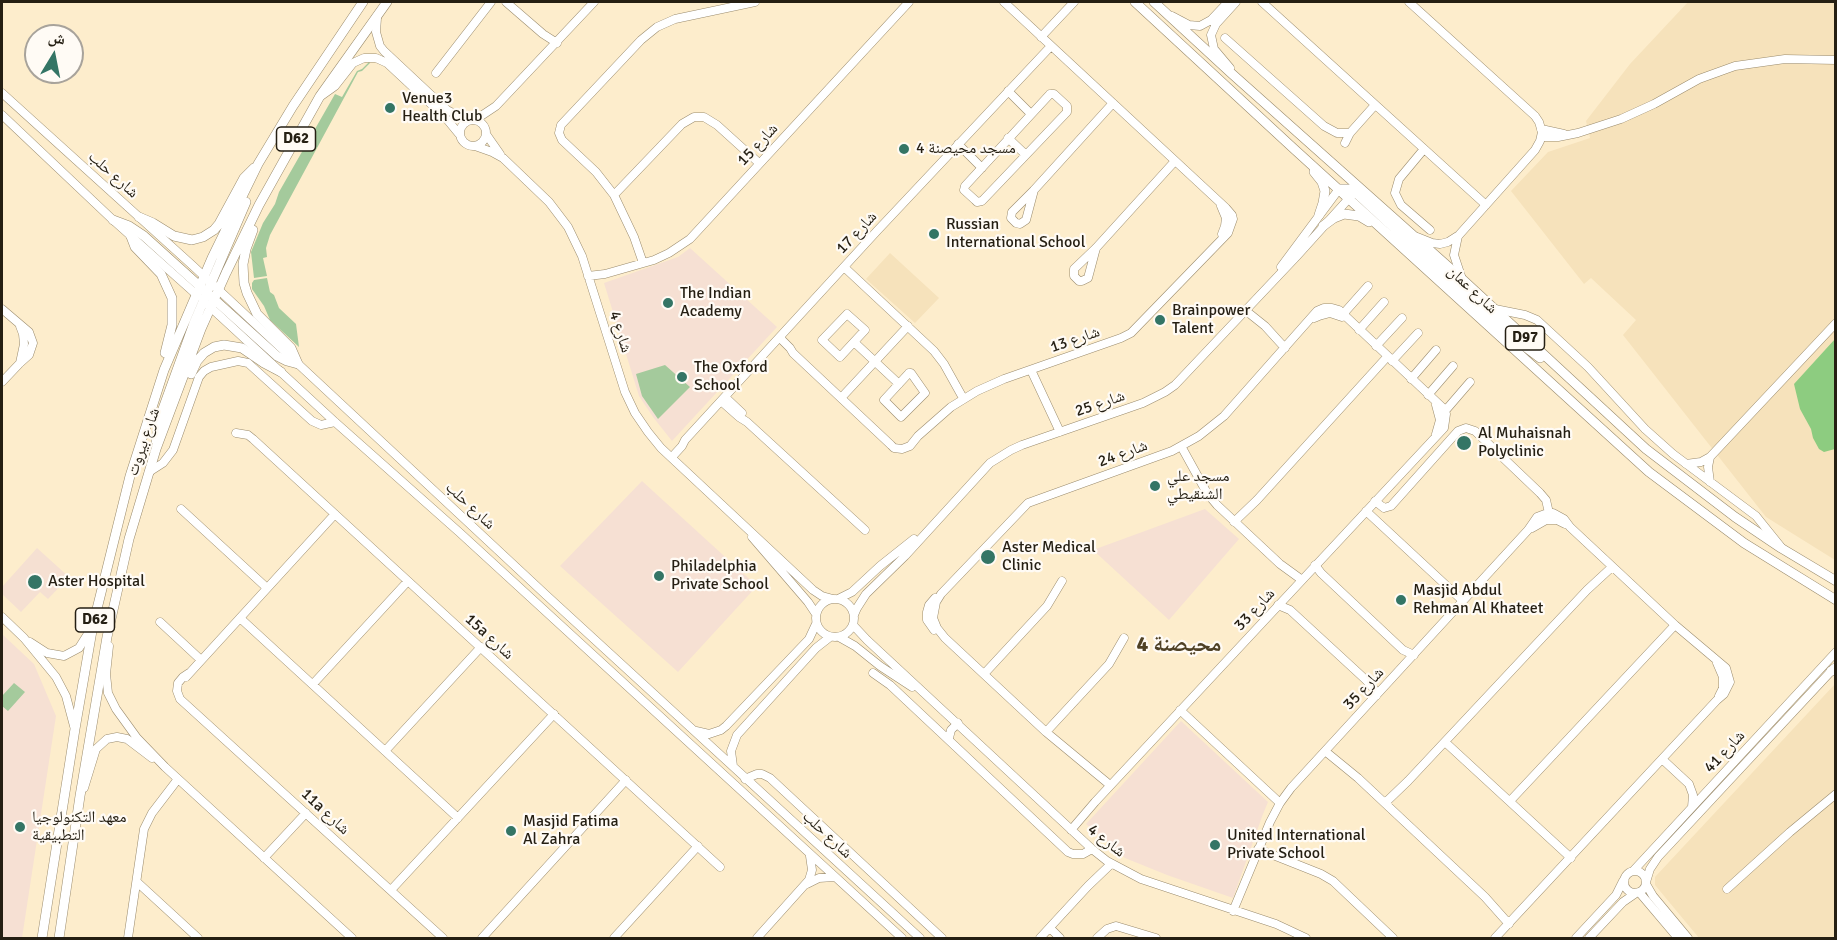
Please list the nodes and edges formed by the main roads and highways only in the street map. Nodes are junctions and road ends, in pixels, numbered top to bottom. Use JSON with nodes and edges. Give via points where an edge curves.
{"nodes":[{"id":1,"x":363,"y":2,"type":"edge"},
{"id":2,"x":387,"y":2,"type":"edge"},
{"id":3,"x":1135,"y":2,"type":"edge"},
{"id":4,"x":1154,"y":2,"type":"edge"},
{"id":5,"x":1293,"y":148,"type":"junction"},
{"id":6,"x":258,"y":165,"type":"junction"},
{"id":7,"x":1354,"y":192,"type":"junction"},
{"id":8,"x":259,"y":205,"type":"junction"},
{"id":9,"x":1318,"y":215,"type":"road end"},
{"id":10,"x":139,"y":217,"type":"road end"},
{"id":11,"x":114,"y":220,"type":"road end"},
{"id":12,"x":1323,"y":226,"type":"road end"},
{"id":13,"x":130,"y":234,"type":"road end"},
{"id":14,"x":1400,"y":244,"type":"junction"},
{"id":15,"x":207,"y":292,"type":"junction"},
{"id":16,"x":164,"y":370,"type":"junction"},
{"id":17,"x":281,"y":372,"type":"road end"},
{"id":18,"x":1567,"y":376,"type":"junction"},
{"id":19,"x":156,"y":449,"type":"junction"},
{"id":20,"x":1802,"y":581,"type":"junction"},
{"id":21,"x":1836,"y":581,"type":"edge"},
{"id":22,"x":1836,"y":600,"type":"edge"},
{"id":23,"x":1836,"y":607,"type":"edge"},
{"id":24,"x":42,"y":939,"type":"edge"},
{"id":25,"x":59,"y":939,"type":"edge"}],
"edges":[{"from":1,"to":6,"type":"main road","name":"شارع بيروت","number":"D62"},
{"from":2,"to":8,"type":"main road","name":"شارع بيروت","number":"D62","via":[[320,96]]},
{"from":3,"to":5,"type":"main road"},
{"from":4,"to":7,"type":"main road","name":"شارع عمان","number":"D97"},
{"from":5,"to":7,"type":"main road","via":[[1339,189]]},
{"from":5,"to":9,"type":"main road","via":[[1323,186],[1324,199]]},
{"from":6,"to":10,"type":"main road","via":[[244,178],[219,224],[203,237],[192,240],[174,236]]},
{"from":6,"to":15,"type":"main road","name":"شارع بيروت","number":"D62"},
{"from":7,"to":14,"type":"main road","name":"شارع عمان","number":"D97"},
{"from":7,"to":18,"type":"main road","name":"شارع عمان","number":"D97","via":[[1411,234]]},
{"from":7,"to":18,"type":"main road","via":[[1516,340]]},
{"from":8,"to":15,"type":"main road","name":"شارع بيروت","number":"D62"},
{"from":8,"to":15,"type":"main road","via":[[244,257],[244,283],[254,309],[291,348],[298,364],[277,356]]},
{"from":11,"to":15,"type":"main road","via":[[137,230]]},
{"from":12,"to":14,"type":"main road","via":[[1339,216],[1355,215]]},
{"from":13,"to":16,"type":"main road","via":[[135,247],[161,274],[172,298]]},
{"from":14,"to":20,"type":"main road","name":"شارع عمان","number":"D97","via":[[1649,472]]},
{"from":15,"to":16,"type":"main road","name":"شارع بيروت","number":"D62"},
{"from":15,"to":19,"type":"main road","via":[[160,417]]},
{"from":16,"to":24,"type":"main road","name":"شارع بيروت","number":"D62","via":[[130,476],[93,625]]},
{"from":17,"to":19,"type":"main road","via":[[238,347],[224,345],[209,350],[194,365],[174,418]]},
{"from":18,"to":21,"type":"main road","name":"شارع عمان","number":"D97","via":[[1646,449],[1699,490]]},
{"from":19,"to":25,"type":"main road","name":"شارع بيروت","number":"D62","via":[[127,547],[107,637]]},
{"from":20,"to":22,"type":"main road","name":"شارع عمان","number":"D97"},
{"from":20,"to":23,"type":"main road","via":[[1808,591]]}]}
